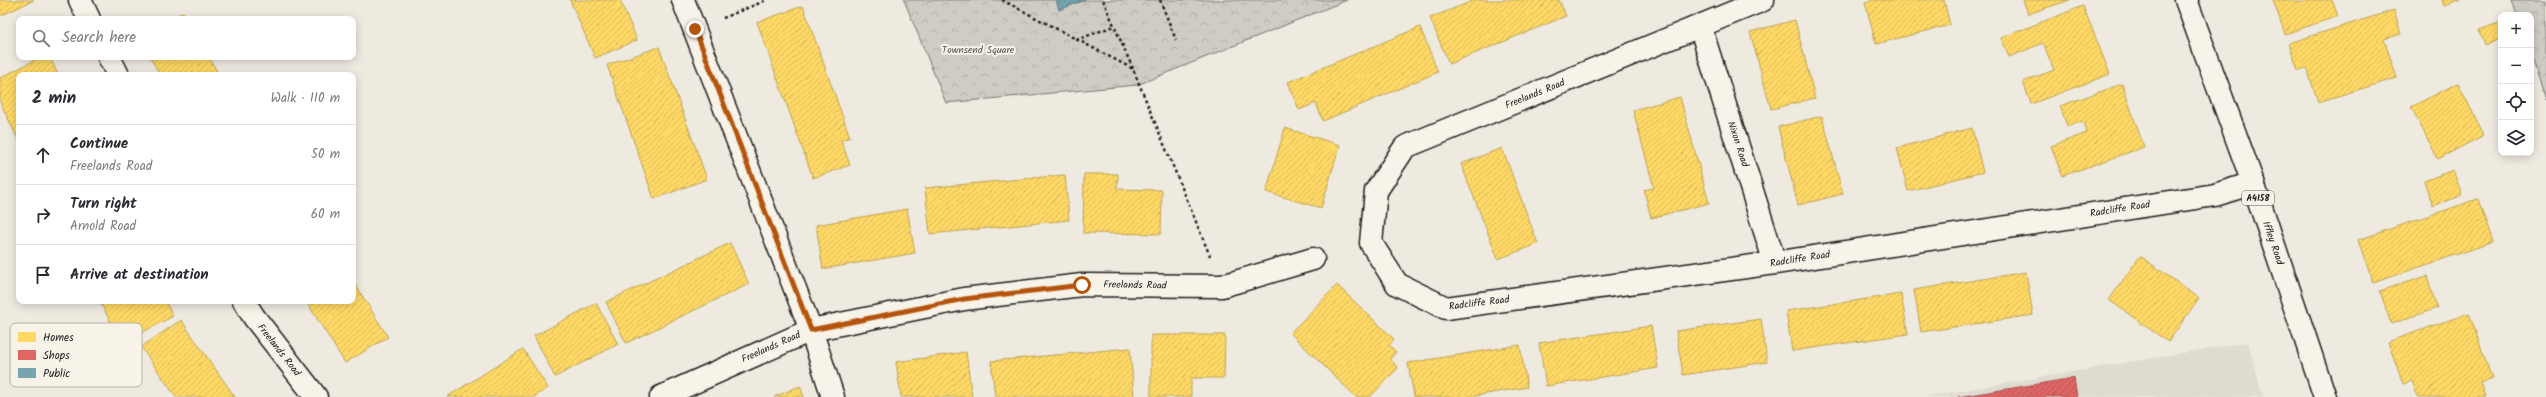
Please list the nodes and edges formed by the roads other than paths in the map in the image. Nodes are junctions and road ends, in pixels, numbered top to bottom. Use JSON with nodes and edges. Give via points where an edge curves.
{"nodes":[{"id":1,"x":80,"y":0,"type":"edge"},
{"id":2,"x":683,"y":0,"type":"edge"},
{"id":3,"x":1763,"y":0,"type":"edge"},
{"id":4,"x":2186,"y":0,"type":"edge"},
{"id":5,"x":88,"y":16,"type":"edge"},
{"id":6,"x":1700,"y":26,"type":"junction"},
{"id":7,"x":110,"y":60,"type":"edge"},
{"id":8,"x":116,"y":72,"type":"edge"},
{"id":9,"x":2253,"y":183,"type":"junction"},
{"id":10,"x":1371,"y":244,"type":"joint"},
{"id":11,"x":1313,"y":259,"type":"dead end"},
{"id":12,"x":1775,"y":263,"type":"junction"},
{"id":13,"x":246,"y":304,"type":"edge"},
{"id":14,"x":811,"y":330,"type":"junction"},
{"id":15,"x":316,"y":397,"type":"edge"},
{"id":16,"x":661,"y":397,"type":"edge"},
{"id":17,"x":833,"y":397,"type":"edge"},
{"id":18,"x":2324,"y":397,"type":"edge"}],
"edges":[{"from":1,"to":5,"type":"street"},
{"from":2,"to":14,"type":"street"},
{"from":3,"to":6,"type":"street","name":"Freelands Road"},
{"from":4,"to":9,"type":"street","name":"Iffley Road","number":"A4158"},
{"from":6,"to":10,"type":"street","name":"Freelands Road","via":[[1405,147],[1376,191]]},
{"from":6,"to":12,"type":"street","name":"Nixon Road"},
{"from":7,"to":8,"type":"street"},
{"from":9,"to":12,"type":"street","name":"Radcliffe Road","via":[[2215,195]]},
{"from":9,"to":18,"type":"street","name":"Iffley Road","number":"A4158"},
{"from":10,"to":12,"type":"street","name":"Radcliffe Road","via":[[1397,284],[1446,308]]},
{"from":11,"to":14,"type":"street","name":"Freelands Road","via":[[1222,286],[1082,285],[964,299]]},
{"from":13,"to":15,"type":"street","name":"Freelands Road"},
{"from":14,"to":16,"type":"street","name":"Freelands Road"},
{"from":14,"to":17,"type":"street"}]}
